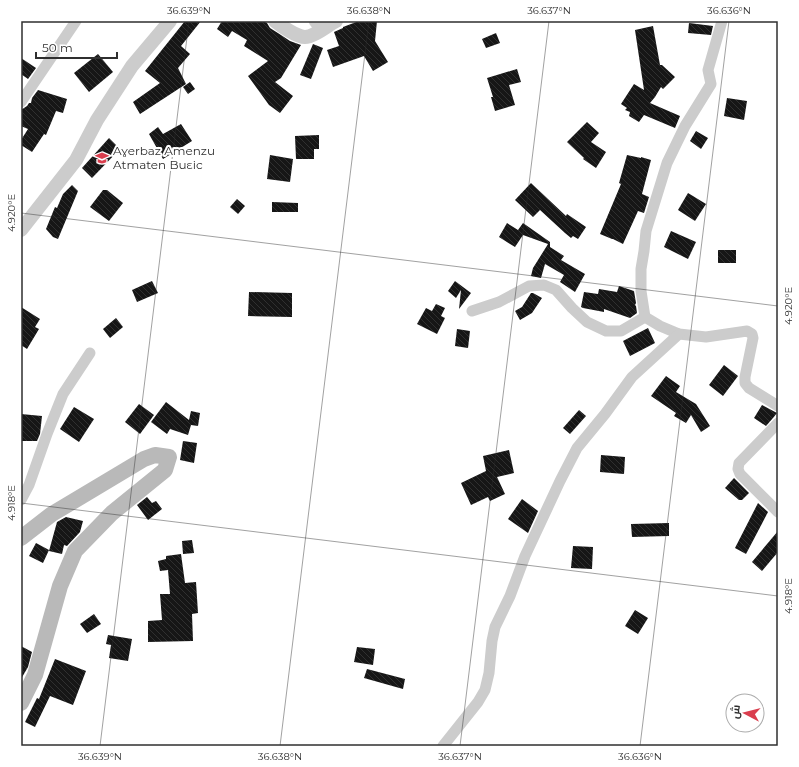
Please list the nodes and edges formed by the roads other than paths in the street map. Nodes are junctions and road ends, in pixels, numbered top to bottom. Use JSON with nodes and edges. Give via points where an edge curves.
{"nodes":[{"id":1,"x":76,"y":21,"type":"edge"},
{"id":2,"x":170,"y":21,"type":"edge"},
{"id":3,"x":275,"y":21,"type":"edge"},
{"id":4,"x":336,"y":21,"type":"edge"},
{"id":5,"x":722,"y":21,"type":"edge"},
{"id":6,"x":318,"y":25,"type":"edge"},
{"id":7,"x":21,"y":102,"type":"edge"},
{"id":8,"x":21,"y":230,"type":"edge"},
{"id":9,"x":472,"y":311,"type":"dead end"},
{"id":10,"x":645,"y":317,"type":"junction"},
{"id":11,"x":679,"y":334,"type":"junction"},
{"id":12,"x":90,"y":353,"type":"dead end"},
{"id":13,"x":778,"y":406,"type":"edge"},
{"id":14,"x":778,"y":423,"type":"edge"},
{"id":15,"x":21,"y":500,"type":"edge"},
{"id":16,"x":778,"y":512,"type":"edge"},
{"id":17,"x":21,"y":538,"type":"edge"},
{"id":18,"x":21,"y":703,"type":"edge"},
{"id":19,"x":443,"y":746,"type":"edge"}],
"edges":[{"from":1,"to":7,"type":"street"},
{"from":2,"to":8,"type":"street","via":[[132,66],[97,120],[76,160]]},
{"from":3,"to":6,"type":"street","via":[[293,33],[305,37],[313,35]]},
{"from":4,"to":6,"type":"street"},
{"from":5,"to":10,"type":"street","via":[[708,70],[711,84],[685,126],[667,163],[646,231],[641,269]]},
{"from":9,"to":10,"type":"street","via":[[499,302],[529,286],[544,285],[556,290],[587,322],[606,331],[621,331]]},
{"from":10,"to":11,"type":"street"},
{"from":11,"to":13,"type":"street","via":[[706,337],[747,331],[752,334],[746,383],[749,388]]},
{"from":11,"to":19,"type":"street","via":[[632,377],[577,448],[525,556],[495,627],[485,690]]},
{"from":12,"to":15,"type":"street","via":[[63,394]]},
{"from":14,"to":16,"type":"street","via":[[739,463],[738,469]]},
{"from":17,"to":18,"type":"main road","via":[[52,514],[144,459],[155,455],[169,457],[165,470],[112,513],[75,551],[60,586],[35,675]]}]}
